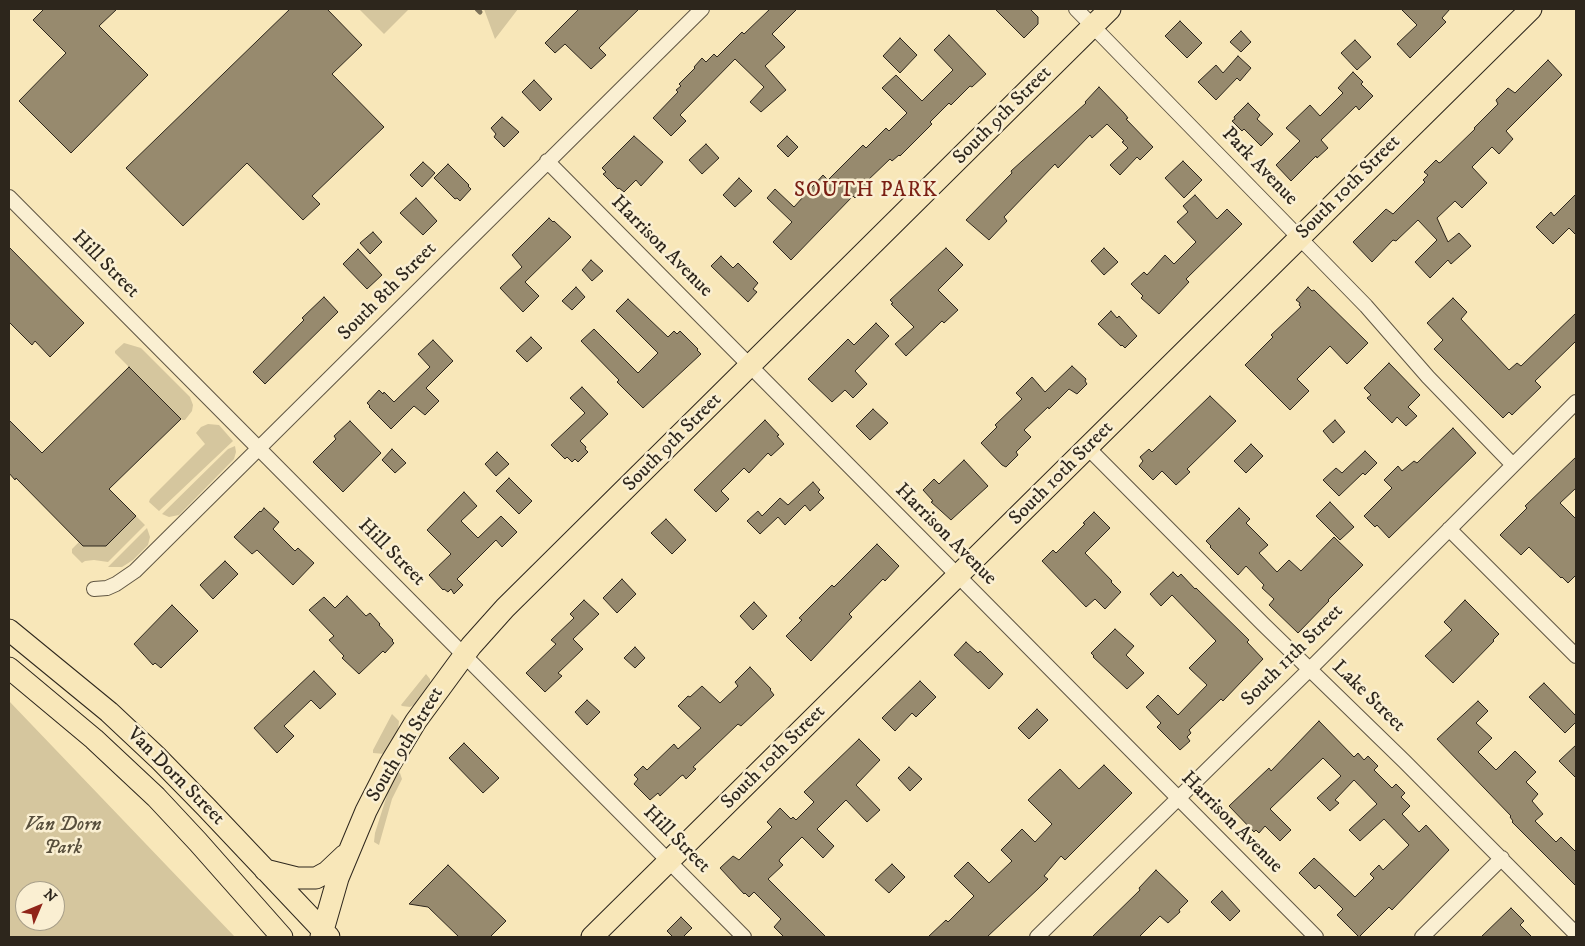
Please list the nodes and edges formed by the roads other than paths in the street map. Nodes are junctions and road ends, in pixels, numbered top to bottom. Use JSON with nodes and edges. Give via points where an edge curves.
{"nodes":[{"id":1,"x":702,"y":9,"type":"edge"},
{"id":2,"x":1076,"y":9,"type":"edge"},
{"id":3,"x":1110,"y":9,"type":"edge"},
{"id":4,"x":1531,"y":9,"type":"edge"},
{"id":5,"x":1093,"y":26,"type":"junction"},
{"id":6,"x":547,"y":161,"type":"junction"},
{"id":7,"x":9,"y":197,"type":"edge"},
{"id":8,"x":1299,"y":238,"type":"junction"},
{"id":9,"x":750,"y":366,"type":"junction"},
{"id":10,"x":1576,"y":402,"type":"edge"},
{"id":11,"x":259,"y":448,"type":"junction"},
{"id":12,"x":1088,"y":448,"type":"junction"},
{"id":13,"x":1513,"y":465,"type":"junction"},
{"id":14,"x":1449,"y":529,"type":"junction"},
{"id":15,"x":958,"y":576,"type":"junction"},
{"id":16,"x":94,"y":590,"type":"dead end"},
{"id":17,"x":9,"y":630,"type":"edge"},
{"id":18,"x":464,"y":655,"type":"junction"},
{"id":19,"x":1576,"y":656,"type":"edge"},
{"id":20,"x":9,"y":668,"type":"edge"},
{"id":21,"x":1310,"y":669,"type":"junction"},
{"id":22,"x":1178,"y":798,"type":"junction"},
{"id":23,"x":249,"y":853,"type":"junction"},
{"id":24,"x":348,"y":853,"type":"junction"},
{"id":25,"x":1502,"y":858,"type":"junction"},
{"id":26,"x":669,"y":861,"type":"junction"},
{"id":27,"x":264,"y":870,"type":"junction"},
{"id":28,"x":1576,"y":934,"type":"edge"},
{"id":29,"x":320,"y":936,"type":"edge"},
{"id":30,"x":282,"y":937,"type":"edge"},
{"id":31,"x":592,"y":937,"type":"edge"},
{"id":32,"x":744,"y":937,"type":"edge"},
{"id":33,"x":1037,"y":937,"type":"edge"},
{"id":34,"x":1316,"y":937,"type":"edge"},
{"id":35,"x":1422,"y":937,"type":"edge"}],
"edges":[{"from":1,"to":6,"type":"street","name":"South 8th Street"},
{"from":2,"to":5,"type":"street","name":"Park Avenue"},
{"from":3,"to":5,"type":"main road","name":"South 9th Street"},
{"from":4,"to":8,"type":"main road","name":"South 10th Street"},
{"from":5,"to":8,"type":"street","name":"Park Avenue"},
{"from":5,"to":9,"type":"main road","name":"South 9th Street"},
{"from":6,"to":9,"type":"street","name":"Harrison Avenue"},
{"from":6,"to":11,"type":"street","name":"South 8th Street"},
{"from":7,"to":11,"type":"street","name":"Hill Street"},
{"from":8,"to":12,"type":"main road","name":"South 10th Street"},
{"from":8,"to":13,"type":"street","name":"Park Avenue"},
{"from":9,"to":15,"type":"street","name":"Harrison Avenue"},
{"from":9,"to":18,"type":"main road","name":"South 9th Street","via":[[512,602]]},
{"from":10,"to":13,"type":"street","name":"South 11th Street"},
{"from":11,"to":16,"type":"street","name":"South 8th Street","via":[[135,571],[116,584]]},
{"from":11,"to":18,"type":"street","name":"Hill Street"},
{"from":12,"to":15,"type":"main road","name":"South 10th Street"},
{"from":12,"to":21,"type":"street","name":"Lake Street"},
{"from":13,"to":14,"type":"street","name":"South 11th Street"},
{"from":14,"to":19,"type":"street"},
{"from":14,"to":21,"type":"street","name":"South 11th Street"},
{"from":15,"to":22,"type":"street","name":"Harrison Avenue"},
{"from":15,"to":26,"type":"main road","name":"South 10th Street"},
{"from":17,"to":23,"type":"main road","name":"Van Dorn Street","via":[[133,734]]},
{"from":18,"to":24,"type":"main road","name":"South 9th Street","via":[[405,738],[366,811]]},
{"from":18,"to":26,"type":"street","name":"Hill Street"},
{"from":20,"to":30,"type":"main road","name":"Van Dorn Street","via":[[94,739],[156,797]]},
{"from":21,"to":22,"type":"street","name":"South 11th Street"},
{"from":21,"to":25,"type":"street","name":"Lake Street"},
{"from":22,"to":33,"type":"street","name":"South 11th Street"},
{"from":22,"to":34,"type":"street","name":"Harrison Avenue"},
{"from":23,"to":27,"type":"main road","name":"Van Dorn Street"},
{"from":23,"to":29,"type":"main road","via":[[283,898]]},
{"from":24,"to":27,"type":"main road","via":[[316,878],[297,878]]},
{"from":24,"to":29,"type":"main road","name":"South 9th Street"},
{"from":25,"to":28,"type":"street","name":"Lake Street"},
{"from":25,"to":35,"type":"street"},
{"from":26,"to":31,"type":"main road","name":"South 10th Street"},
{"from":26,"to":32,"type":"street","name":"Hill Street"},
{"from":27,"to":29,"type":"main road","name":"Van Dorn Street"}]}
